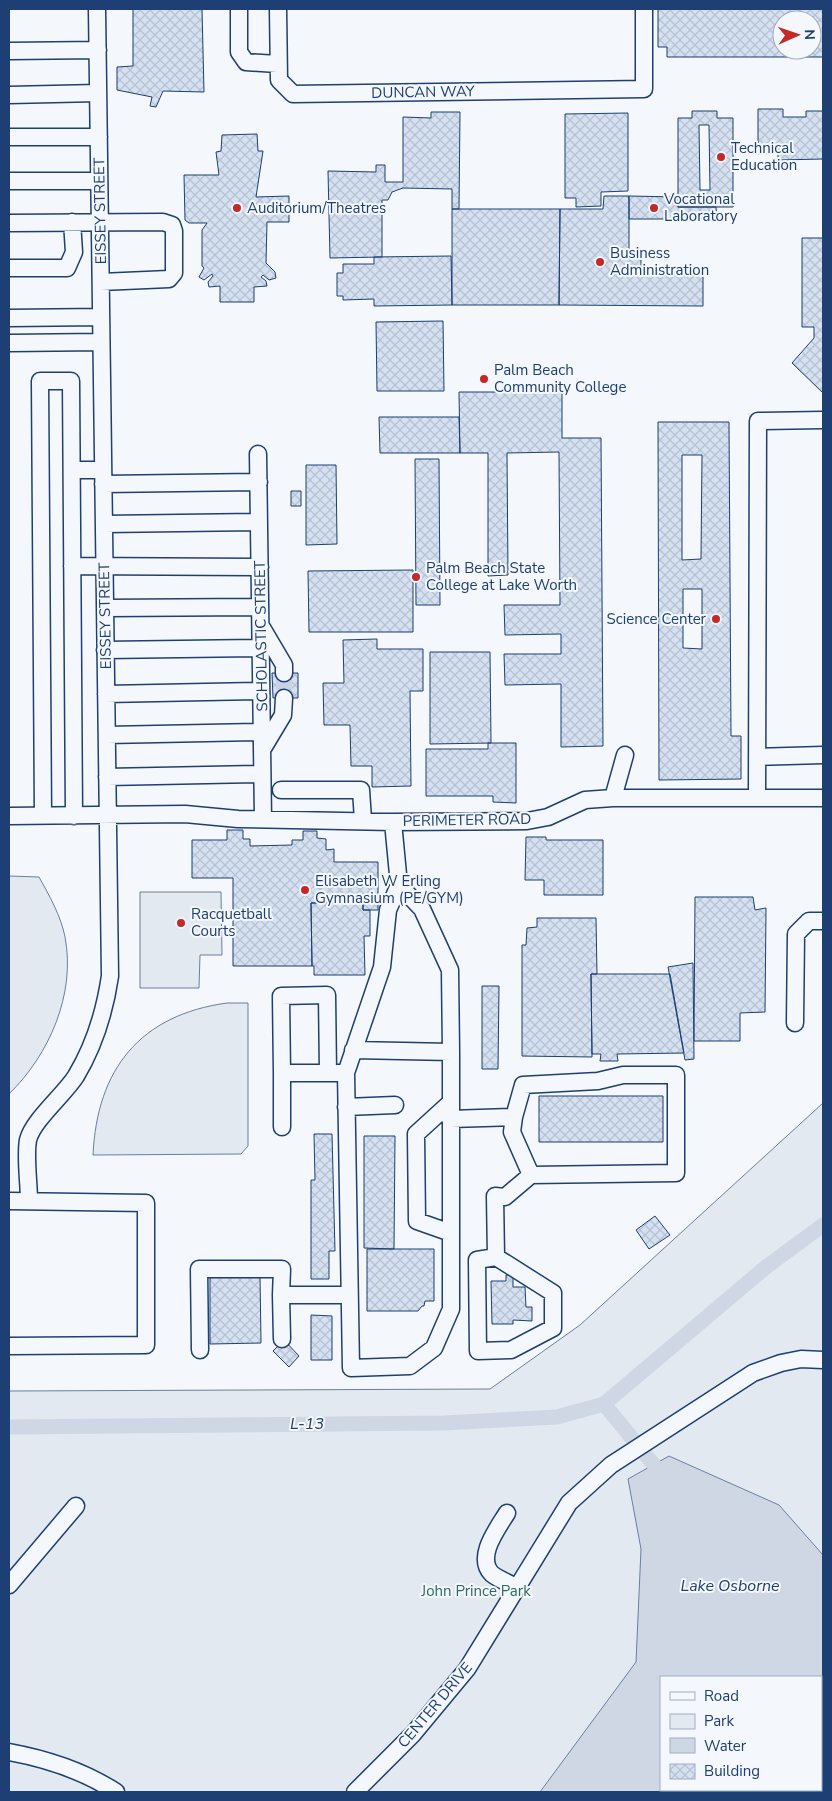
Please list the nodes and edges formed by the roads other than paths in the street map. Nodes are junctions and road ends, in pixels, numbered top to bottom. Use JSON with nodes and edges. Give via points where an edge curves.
{"nodes":[{"id":1,"x":98,"y":9,"type":"edge"},
{"id":2,"x":238,"y":9,"type":"edge"},
{"id":3,"x":278,"y":9,"type":"edge"},
{"id":4,"x":644,"y":9,"type":"edge"},
{"id":5,"x":98,"y":50,"type":"junction"},
{"id":6,"x":9,"y":51,"type":"edge"},
{"id":7,"x":277,"y":64,"type":"junction"},
{"id":8,"x":98,"y":93,"type":"junction"},
{"id":9,"x":9,"y":95,"type":"edge"},
{"id":10,"x":9,"y":136,"type":"edge"},
{"id":11,"x":99,"y":137,"type":"junction"},
{"id":12,"x":100,"y":181,"type":"junction"},
{"id":13,"x":9,"y":182,"type":"edge"},
{"id":14,"x":72,"y":222,"type":"junction"},
{"id":15,"x":100,"y":222,"type":"junction"},
{"id":16,"x":9,"y":223,"type":"edge"},
{"id":17,"x":9,"y":268,"type":"edge"},
{"id":18,"x":101,"y":282,"type":"junction"},
{"id":19,"x":101,"y":317,"type":"junction"},
{"id":20,"x":9,"y":318,"type":"edge"},
{"id":21,"x":101,"y":342,"type":"junction"},
{"id":22,"x":9,"y":343,"type":"edge"},
{"id":23,"x":823,"y":420,"type":"edge"},
{"id":24,"x":258,"y":454,"type":"dead end"},
{"id":25,"x":72,"y":470,"type":"junction"},
{"id":26,"x":103,"y":477,"type":"junction"},
{"id":27,"x":259,"y":482,"type":"junction"},
{"id":28,"x":259,"y":522,"type":"junction"},
{"id":29,"x":104,"y":524,"type":"junction"},
{"id":30,"x":72,"y":566,"type":"junction"},
{"id":31,"x":104,"y":567,"type":"junction"},
{"id":32,"x":260,"y":567,"type":"junction"},
{"id":33,"x":260,"y":607,"type":"junction"},
{"id":34,"x":105,"y":608,"type":"junction"},
{"id":35,"x":260,"y":625,"type":"junction"},
{"id":36,"x":261,"y":648,"type":"junction"},
{"id":37,"x":105,"y":650,"type":"junction"},
{"id":38,"x":284,"y":673,"type":"tunnel mouth"},
{"id":39,"x":261,"y":691,"type":"junction"},
{"id":40,"x":106,"y":694,"type":"junction"},
{"id":41,"x":284,"y":698,"type":"tunnel mouth"},
{"id":42,"x":262,"y":732,"type":"junction"},
{"id":43,"x":107,"y":735,"type":"junction"},
{"id":44,"x":262,"y":750,"type":"junction"},
{"id":45,"x":625,"y":755,"type":"dead end"},
{"id":46,"x":823,"y":755,"type":"edge"},
{"id":47,"x":757,"y":757,"type":"junction"},
{"id":48,"x":262,"y":774,"type":"junction"},
{"id":49,"x":107,"y":777,"type":"junction"},
{"id":50,"x":281,"y":790,"type":"dead end"},
{"id":51,"x":757,"y":797,"type":"junction"},
{"id":52,"x":613,"y":798,"type":"junction"},
{"id":53,"x":823,"y":798,"type":"edge"},
{"id":54,"x":9,"y":816,"type":"edge"},
{"id":55,"x":43,"y":816,"type":"junction"},
{"id":56,"x":74,"y":816,"type":"junction"},
{"id":57,"x":108,"y":816,"type":"junction"},
{"id":58,"x":263,"y":819,"type":"junction"},
{"id":59,"x":363,"y":820,"type":"junction"},
{"id":60,"x":393,"y":822,"type":"junction"},
{"id":61,"x":399,"y":885,"type":"junction"},
{"id":62,"x":823,"y":921,"type":"edge"},
{"id":63,"x":795,"y":1023,"type":"dead end"},
{"id":64,"x":354,"y":1050,"type":"junction"},
{"id":65,"x":451,"y":1052,"type":"junction"},
{"id":66,"x":282,"y":1073,"type":"junction"},
{"id":67,"x":328,"y":1073,"type":"junction"},
{"id":68,"x":346,"y":1073,"type":"junction"},
{"id":69,"x":395,"y":1105,"type":"dead end"},
{"id":70,"x":346,"y":1106,"type":"junction"},
{"id":71,"x":450,"y":1111,"type":"junction"},
{"id":72,"x":514,"y":1117,"type":"junction"},
{"id":73,"x":282,"y":1127,"type":"dead end"},
{"id":74,"x":530,"y":1175,"type":"junction"},
{"id":75,"x":9,"y":1201,"type":"edge"},
{"id":76,"x":29,"y":1201,"type":"junction"},
{"id":77,"x":451,"y":1233,"type":"junction"},
{"id":78,"x":496,"y":1257,"type":"junction"},
{"id":79,"x":349,"y":1294,"type":"junction"},
{"id":80,"x":281,"y":1295,"type":"junction"},
{"id":81,"x":282,"y":1339,"type":"dead end"},
{"id":82,"x":9,"y":1346,"type":"edge"},
{"id":83,"x":200,"y":1350,"type":"dead end"},
{"id":84,"x":823,"y":1360,"type":"edge"},
{"id":85,"x":76,"y":1506,"type":"dead end"},
{"id":86,"x":507,"y":1513,"type":"dead end"},
{"id":87,"x":9,"y":1585,"type":"edge"},
{"id":88,"x":516,"y":1587,"type":"junction"},
{"id":89,"x":9,"y":1752,"type":"edge"},
{"id":90,"x":116,"y":1792,"type":"edge"},
{"id":91,"x":355,"y":1792,"type":"edge"}],
"edges":[{"from":1,"to":5,"type":"street","name":"EISSEY STREET"},
{"from":2,"to":7,"type":"street","via":[[239,52],[246,62]]},
{"from":3,"to":7,"type":"street","name":"DUNCAN WAY"},
{"from":4,"to":7,"type":"street","name":"DUNCAN WAY","via":[[644,89],[293,94],[279,80]]},
{"from":5,"to":6,"type":"street"},
{"from":5,"to":8,"type":"street","name":"EISSEY STREET"},
{"from":8,"to":9,"type":"street"},
{"from":8,"to":11,"type":"street","name":"EISSEY STREET"},
{"from":10,"to":11,"type":"street"},
{"from":11,"to":12,"type":"street","name":"EISSEY STREET"},
{"from":12,"to":13,"type":"street"},
{"from":12,"to":15,"type":"street","name":"EISSEY STREET"},
{"from":14,"to":15,"type":"street"},
{"from":14,"to":16,"type":"street"},
{"from":14,"to":17,"type":"street","via":[[74,252],[67,268]]},
{"from":15,"to":18,"type":"street","name":"EISSEY STREET"},
{"from":15,"to":18,"type":"street","via":[[163,222],[172,225],[174,231],[174,273],[169,280]]},
{"from":18,"to":19,"type":"street","name":"EISSEY STREET"},
{"from":19,"to":20,"type":"street"},
{"from":19,"to":21,"type":"street","name":"EISSEY STREET"},
{"from":21,"to":22,"type":"street"},
{"from":21,"to":26,"type":"street","name":"EISSEY STREET"},
{"from":23,"to":47,"type":"street","via":[[758,421]]},
{"from":24,"to":27,"type":"street","name":"SCHOLASTIC STREET"},
{"from":25,"to":26,"type":"street"},
{"from":25,"to":30,"type":"street"},
{"from":25,"to":55,"type":"street","via":[[71,381],[40,381]]},
{"from":26,"to":27,"type":"street"},
{"from":26,"to":29,"type":"street","name":"EISSEY STREET"},
{"from":27,"to":28,"type":"street","name":"SCHOLASTIC STREET"},
{"from":28,"to":29,"type":"street"},
{"from":28,"to":32,"type":"street","name":"SCHOLASTIC STREET"},
{"from":29,"to":31,"type":"street","name":"EISSEY STREET"},
{"from":30,"to":31,"type":"street"},
{"from":30,"to":56,"type":"street"},
{"from":31,"to":32,"type":"street"},
{"from":31,"to":34,"type":"street","name":"EISSEY STREET"},
{"from":32,"to":33,"type":"street","name":"SCHOLASTIC STREET"},
{"from":33,"to":34,"type":"street"},
{"from":33,"to":35,"type":"street","name":"SCHOLASTIC STREET"},
{"from":34,"to":37,"type":"street","name":"EISSEY STREET"},
{"from":35,"to":36,"type":"street","name":"SCHOLASTIC STREET"},
{"from":35,"to":38,"type":"street","via":[[284,665]]},
{"from":36,"to":37,"type":"street"},
{"from":36,"to":39,"type":"street","name":"SCHOLASTIC STREET"},
{"from":37,"to":40,"type":"street","name":"EISSEY STREET"},
{"from":39,"to":40,"type":"street"},
{"from":39,"to":42,"type":"street","name":"SCHOLASTIC STREET"},
{"from":40,"to":43,"type":"street","name":"EISSEY STREET"},
{"from":41,"to":44,"type":"street","via":[[283,715]]},
{"from":42,"to":43,"type":"street"},
{"from":42,"to":44,"type":"street","name":"SCHOLASTIC STREET"},
{"from":43,"to":49,"type":"street","name":"EISSEY STREET"},
{"from":44,"to":48,"type":"street","name":"SCHOLASTIC STREET"},
{"from":45,"to":52,"type":"street"},
{"from":46,"to":47,"type":"street"},
{"from":47,"to":51,"type":"street"},
{"from":48,"to":49,"type":"street"},
{"from":48,"to":58,"type":"street","name":"SCHOLASTIC STREET"},
{"from":49,"to":57,"type":"street","name":"EISSEY STREET"},
{"from":50,"to":59,"type":"street","via":[[362,790]]},
{"from":51,"to":52,"type":"street","name":"PERIMETER ROAD"},
{"from":51,"to":53,"type":"street","name":"PERIMETER ROAD"},
{"from":52,"to":60,"type":"street","name":"PERIMETER ROAD","via":[[585,800],[548,816],[527,820]]},
{"from":54,"to":55,"type":"street","name":"PERIMETER ROAD"},
{"from":55,"to":56,"type":"street","name":"PERIMETER ROAD"},
{"from":56,"to":57,"type":"street","name":"PERIMETER ROAD"},
{"from":57,"to":58,"type":"street","name":"PERIMETER ROAD","via":[[185,814]]},
{"from":57,"to":76,"type":"street","name":"EISSEY STREET","via":[[110,976],[106,1005],[76,1076],[33,1129],[28,1140]]},
{"from":58,"to":59,"type":"street","name":"PERIMETER ROAD"},
{"from":59,"to":60,"type":"street","name":"PERIMETER ROAD"},
{"from":60,"to":61,"type":"street"},
{"from":61,"to":64,"type":"street","via":[[388,910],[382,967]]},
{"from":61,"to":65,"type":"street","via":[[422,909],[450,970]]},
{"from":62,"to":63,"type":"street","via":[[809,921],[796,934]]},
{"from":64,"to":65,"type":"street"},
{"from":64,"to":68,"type":"street"},
{"from":65,"to":71,"type":"street"},
{"from":66,"to":67,"type":"street"},
{"from":66,"to":67,"type":"street","via":[[281,996],[310,995],[327,995]]},
{"from":66,"to":73,"type":"street"},
{"from":67,"to":68,"type":"street"},
{"from":68,"to":70,"type":"street"},
{"from":69,"to":70,"type":"street"},
{"from":70,"to":79,"type":"street"},
{"from":71,"to":72,"type":"street"},
{"from":71,"to":77,"type":"street"},
{"from":71,"to":77,"type":"street","via":[[416,1134],[417,1221]]},
{"from":72,"to":74,"type":"street","via":[[512,1132]]},
{"from":72,"to":74,"type":"street","via":[[523,1085],[598,1082],[623,1075],[676,1075],[676,1173]]},
{"from":74,"to":78,"type":"street","via":[[505,1197],[495,1196]]},
{"from":75,"to":76,"type":"street"},
{"from":76,"to":82,"type":"street","via":[[146,1203],[146,1345]]},
{"from":77,"to":79,"type":"street","via":[[451,1309],[434,1348],[410,1366],[351,1368]]},
{"from":78,"to":78,"type":"street","via":[[553,1293],[553,1328],[511,1350],[478,1351],[477,1260]]},
{"from":79,"to":80,"type":"street"},
{"from":80,"to":81,"type":"street"},
{"from":80,"to":83,"type":"street","via":[[282,1268],[199,1269]]},
{"from":84,"to":88,"type":"street","name":"CENTER DRIVE","via":[[781,1363],[753,1373],[611,1465],[569,1503]]},
{"from":85,"to":87,"type":"street"},
{"from":86,"to":88,"type":"street","via":[[487,1547],[487,1565],[492,1574]]},
{"from":88,"to":91,"type":"street","name":"CENTER DRIVE","via":[[467,1669],[413,1734]]},
{"from":89,"to":90,"type":"street","via":[[44,1759],[101,1782]]}]}
